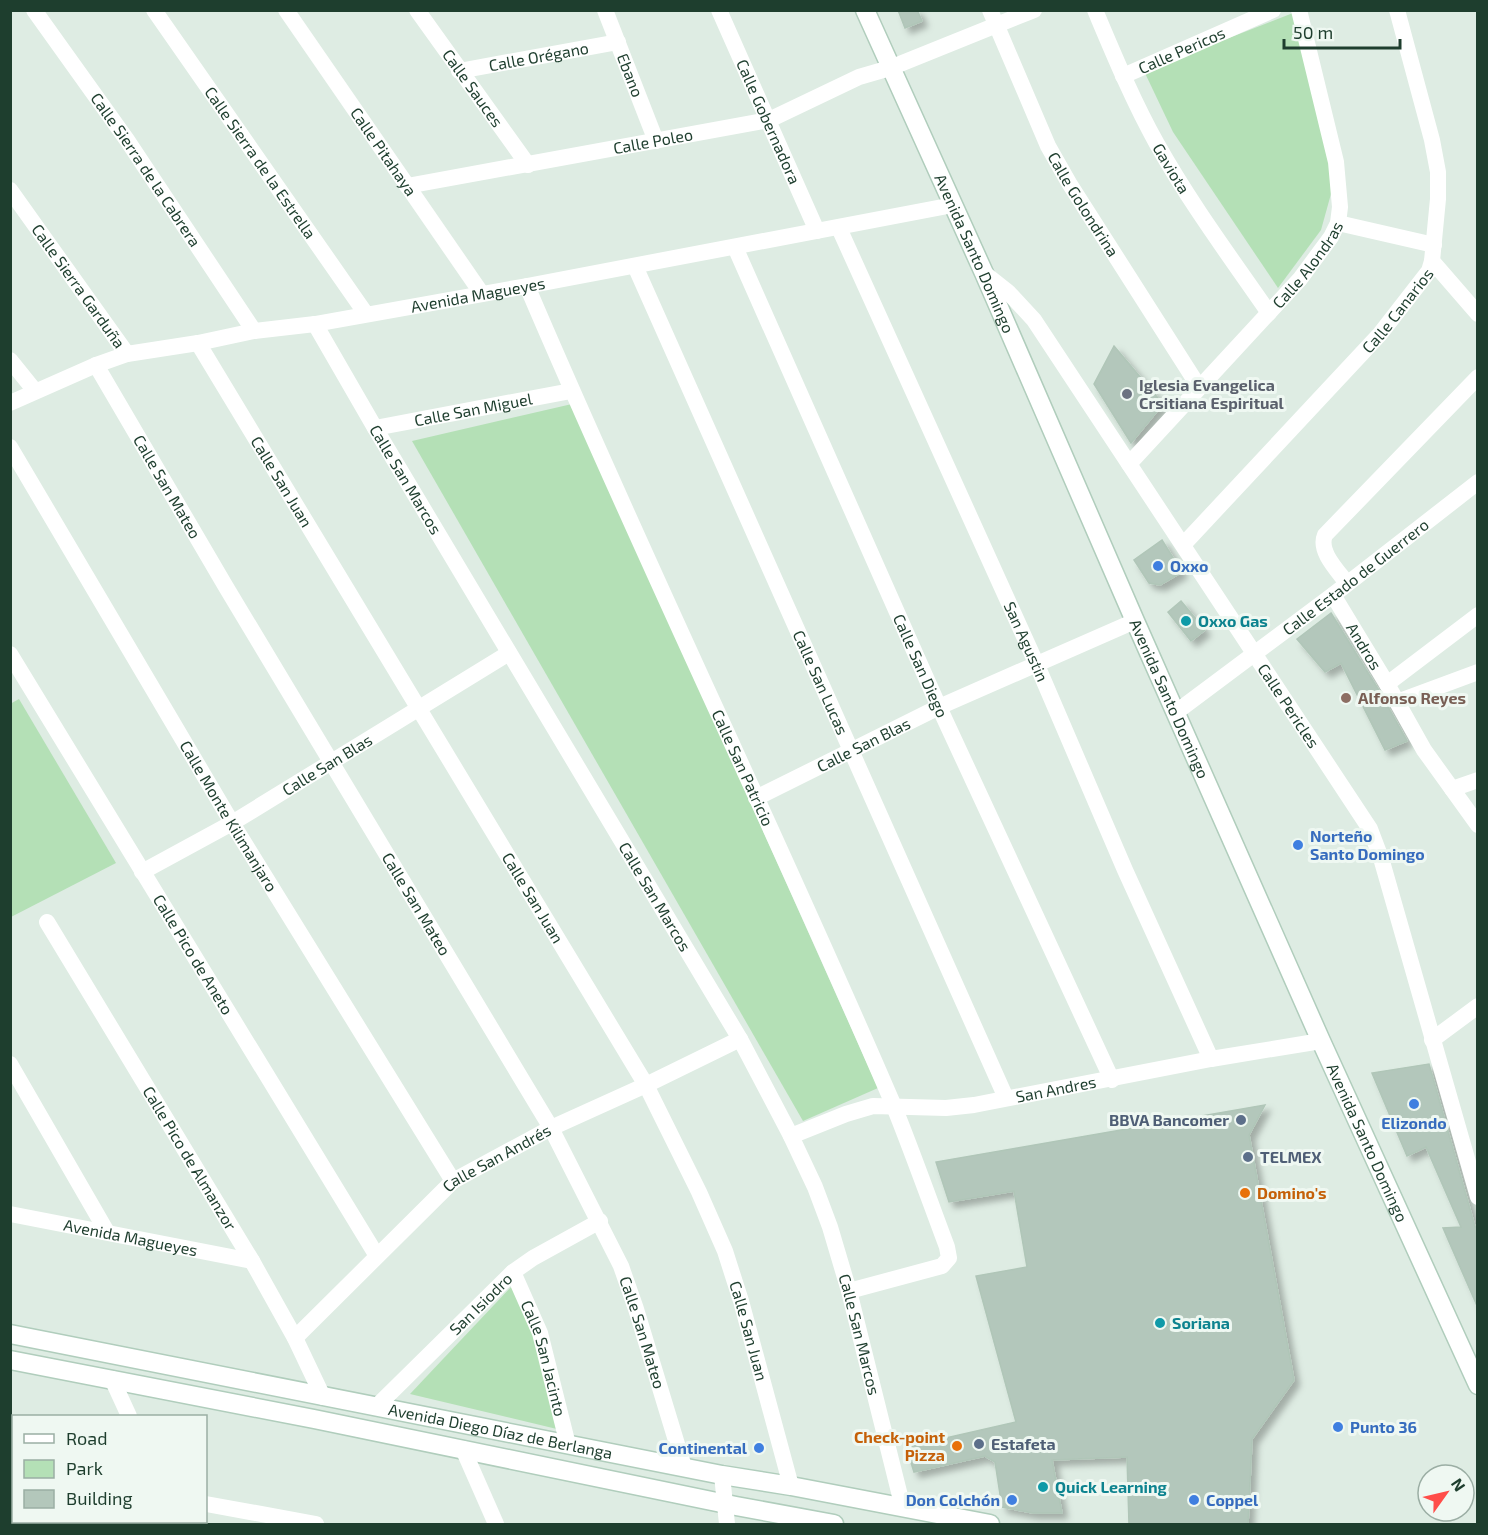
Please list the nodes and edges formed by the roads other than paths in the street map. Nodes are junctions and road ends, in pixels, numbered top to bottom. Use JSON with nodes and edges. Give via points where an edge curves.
{"nodes":[{"id":1,"x":33,"y":10,"type":"edge"},
{"id":2,"x":154,"y":10,"type":"edge"},
{"id":3,"x":286,"y":10,"type":"edge"},
{"id":4,"x":417,"y":10,"type":"edge"},
{"id":5,"x":605,"y":10,"type":"edge"},
{"id":6,"x":719,"y":10,"type":"edge"},
{"id":7,"x":865,"y":10,"type":"edge"},
{"id":8,"x":990,"y":10,"type":"edge"},
{"id":9,"x":1034,"y":10,"type":"edge"},
{"id":10,"x":1095,"y":10,"type":"edge"},
{"id":11,"x":1273,"y":10,"type":"edge"},
{"id":12,"x":1299,"y":10,"type":"edge"},
{"id":13,"x":1397,"y":10,"type":"edge"},
{"id":14,"x":997,"y":27,"type":"junction"},
{"id":15,"x":618,"y":42,"type":"junction"},
{"id":16,"x":890,"y":68,"type":"junction"},
{"id":17,"x":459,"y":71,"type":"junction"},
{"id":18,"x":1123,"y":75,"type":"junction"},
{"id":19,"x":769,"y":120,"type":"junction"},
{"id":20,"x":656,"y":141,"type":"junction"},
{"id":21,"x":528,"y":165,"type":"junction"},
{"id":22,"x":407,"y":186,"type":"junction"},
{"id":23,"x":10,"y":190,"type":"edge"},
{"id":24,"x":953,"y":205,"type":"junction"},
{"id":25,"x":1338,"y":223,"type":"junction"},
{"id":26,"x":839,"y":228,"type":"junction"},
{"id":27,"x":817,"y":231,"type":"junction"},
{"id":28,"x":735,"y":247,"type":"junction"},
{"id":29,"x":1433,"y":253,"type":"junction"},
{"id":30,"x":635,"y":266,"type":"junction"},
{"id":31,"x":984,"y":273,"type":"junction"},
{"id":32,"x":527,"y":286,"type":"junction"},
{"id":33,"x":482,"y":294,"type":"junction"},
{"id":34,"x":1269,"y":313,"type":"junction"},
{"id":35,"x":366,"y":314,"type":"junction"},
{"id":36,"x":1478,"y":314,"type":"edge"},
{"id":37,"x":315,"y":324,"type":"junction"},
{"id":38,"x":254,"y":331,"type":"junction"},
{"id":39,"x":198,"y":343,"type":"junction"},
{"id":40,"x":127,"y":354,"type":"junction"},
{"id":41,"x":10,"y":360,"type":"edge"},
{"id":42,"x":96,"y":365,"type":"junction"},
{"id":43,"x":1478,"y":376,"type":"edge"},
{"id":44,"x":1199,"y":387,"type":"junction"},
{"id":45,"x":35,"y":391,"type":"junction"},
{"id":46,"x":571,"y":391,"type":"junction"},
{"id":47,"x":10,"y":403,"type":"edge"},
{"id":48,"x":375,"y":428,"type":"junction"},
{"id":49,"x":10,"y":447,"type":"edge"},
{"id":50,"x":1129,"y":464,"type":"junction"},
{"id":51,"x":1478,"y":482,"type":"edge"},
{"id":52,"x":1183,"y":545,"type":"junction"},
{"id":53,"x":1347,"y":583,"type":"junction"},
{"id":54,"x":1333,"y":595,"type":"junction"},
{"id":55,"x":1478,"y":615,"type":"edge"},
{"id":56,"x":1135,"y":621,"type":"junction"},
{"id":57,"x":10,"y":654,"type":"edge"},
{"id":58,"x":509,"y":654,"type":"junction"},
{"id":59,"x":1253,"y":654,"type":"junction"},
{"id":60,"x":1037,"y":665,"type":"junction"},
{"id":61,"x":1478,"y":672,"type":"edge"},
{"id":62,"x":1387,"y":684,"type":"junction"},
{"id":63,"x":1397,"y":702,"type":"junction"},
{"id":64,"x":939,"y":707,"type":"junction"},
{"id":65,"x":418,"y":710,"type":"junction"},
{"id":66,"x":1175,"y":712,"type":"junction"},
{"id":67,"x":851,"y":751,"type":"junction"},
{"id":68,"x":332,"y":762,"type":"junction"},
{"id":69,"x":1478,"y":780,"type":"edge"},
{"id":70,"x":1452,"y":789,"type":"junction"},
{"id":71,"x":756,"y":798,"type":"junction"},
{"id":72,"x":232,"y":823,"type":"junction"},
{"id":73,"x":1478,"y":825,"type":"edge"},
{"id":74,"x":142,"y":872,"type":"junction"},
{"id":75,"x":47,"y":922,"type":"dead end"},
{"id":76,"x":1478,"y":1006,"type":"edge"},
{"id":77,"x":740,"y":1039,"type":"junction"},
{"id":78,"x":1432,"y":1040,"type":"junction"},
{"id":79,"x":1321,"y":1041,"type":"junction"},
{"id":80,"x":1211,"y":1059,"type":"junction"},
{"id":81,"x":10,"y":1064,"type":"edge"},
{"id":82,"x":1112,"y":1080,"type":"junction"},
{"id":83,"x":646,"y":1085,"type":"junction"},
{"id":84,"x":1006,"y":1098,"type":"junction"},
{"id":85,"x":893,"y":1106,"type":"junction"},
{"id":86,"x":551,"y":1128,"type":"junction"},
{"id":87,"x":791,"y":1136,"type":"junction"},
{"id":88,"x":1478,"y":1138,"type":"edge"},
{"id":89,"x":1464,"y":1149,"type":"junction"},
{"id":90,"x":453,"y":1181,"type":"junction"},
{"id":91,"x":1478,"y":1197,"type":"edge"},
{"id":92,"x":10,"y":1214,"type":"edge"},
{"id":93,"x":600,"y":1221,"type":"junction"},
{"id":94,"x":107,"y":1232,"type":"junction"},
{"id":95,"x":377,"y":1256,"type":"junction"},
{"id":96,"x":252,"y":1261,"type":"junction"},
{"id":97,"x":513,"y":1272,"type":"junction"},
{"id":98,"x":849,"y":1291,"type":"junction"},
{"id":99,"x":10,"y":1334,"type":"edge"},
{"id":100,"x":296,"y":1338,"type":"junction"},
{"id":101,"x":10,"y":1360,"type":"edge"},
{"id":102,"x":112,"y":1379,"type":"junction"},
{"id":103,"x":1478,"y":1385,"type":"edge"},
{"id":104,"x":323,"y":1397,"type":"junction"},
{"id":105,"x":376,"y":1407,"type":"junction"},
{"id":106,"x":129,"y":1415,"type":"edge"},
{"id":107,"x":568,"y":1445,"type":"junction"},
{"id":108,"x":463,"y":1449,"type":"junction"},
{"id":109,"x":684,"y":1467,"type":"junction"},
{"id":110,"x":722,"y":1475,"type":"junction"},
{"id":111,"x":791,"y":1486,"type":"junction"},
{"id":112,"x":207,"y":1504,"type":"edge"},
{"id":113,"x":725,"y":1504,"type":"junction"},
{"id":114,"x":903,"y":1508,"type":"junction"},
{"id":115,"x":280,"y":1521,"type":"edge"},
{"id":116,"x":316,"y":1524,"type":"edge"},
{"id":117,"x":496,"y":1524,"type":"edge"},
{"id":118,"x":727,"y":1524,"type":"edge"},
{"id":119,"x":834,"y":1524,"type":"edge"},
{"id":120,"x":990,"y":1524,"type":"edge"}],
"edges":[{"from":1,"to":38,"type":"street","name":"Calle Sierra de la Cabrera","via":[[127,140]]},
{"from":2,"to":35,"type":"street","name":"Calle Sierra de la Estrella"},
{"from":3,"to":22,"type":"street","name":"Calle Pitahaya"},
{"from":4,"to":17,"type":"street","name":"Calle Sauces"},
{"from":5,"to":15,"type":"street","name":"Ebano"},
{"from":6,"to":19,"type":"street","name":"Calle Gobernadora"},
{"from":7,"to":16,"type":"main road","name":"Avenida Santo Domingo"},
{"from":8,"to":14,"type":"street","name":"Calle Golondrina"},
{"from":9,"to":14,"type":"street","name":"Calle Poleo"},
{"from":10,"to":18,"type":"street","name":"Gaviota"},
{"from":11,"to":18,"type":"street","name":"Calle Pericos"},
{"from":12,"to":25,"type":"street","name":"Calle Alondras","via":[[1336,162],[1340,191]]},
{"from":13,"to":29,"type":"street","name":"Calle Canarios","via":[[1438,172]]},
{"from":14,"to":16,"type":"street","name":"Calle Poleo"},
{"from":14,"to":44,"type":"street","name":"Calle Golondrina","via":[[1048,146]]},
{"from":15,"to":17,"type":"street","name":"Calle Orégano"},
{"from":15,"to":20,"type":"street","name":"Ebano"},
{"from":16,"to":19,"type":"street","name":"Calle Poleo","via":[[859,77]]},
{"from":16,"to":24,"type":"main road","name":"Avenida Santo Domingo"},
{"from":17,"to":21,"type":"street","name":"Calle Sauces"},
{"from":18,"to":34,"type":"street","name":"Gaviota","via":[[1177,177]]},
{"from":19,"to":20,"type":"street","name":"Calle Poleo"},
{"from":19,"to":27,"type":"street","name":"Calle Gobernadora"},
{"from":20,"to":21,"type":"street","name":"Calle Poleo"},
{"from":21,"to":22,"type":"street","name":"Calle Poleo"},
{"from":22,"to":33,"type":"street","name":"Calle Pitahaya"},
{"from":23,"to":40,"type":"street","name":"Calle Sierra Garduña"},
{"from":24,"to":26,"type":"street","name":"Avenida Magueyes"},
{"from":24,"to":31,"type":"main road","name":"Avenida Santo Domingo"},
{"from":25,"to":29,"type":"street"},
{"from":25,"to":34,"type":"street","name":"Calle Alondras","via":[[1322,251]]},
{"from":26,"to":27,"type":"street","name":"Avenida Magueyes"},
{"from":26,"to":60,"type":"street","name":"San Agustin"},
{"from":27,"to":28,"type":"street","name":"Avenida Magueyes"},
{"from":28,"to":30,"type":"street","name":"Avenida Magueyes"},
{"from":28,"to":64,"type":"street","name":"Calle San Diego"},
{"from":29,"to":36,"type":"street"},
{"from":29,"to":52,"type":"street","name":"Calle Canarios","via":[[1423,280],[1380,334]]},
{"from":30,"to":32,"type":"street","name":"Avenida Magueyes"},
{"from":30,"to":67,"type":"street","name":"Calle San Lucas"},
{"from":31,"to":50,"type":"street","name":"Calle Pericles","via":[[1034,320]]},
{"from":31,"to":56,"type":"main road","name":"Avenida Santo Domingo"},
{"from":32,"to":33,"type":"street","name":"Avenida Magueyes"},
{"from":32,"to":46,"type":"street","name":"Calle San Patricio"},
{"from":33,"to":35,"type":"street","name":"Avenida Magueyes"},
{"from":34,"to":44,"type":"street","name":"Calle Alondras"},
{"from":35,"to":37,"type":"street","name":"Avenida Magueyes"},
{"from":37,"to":38,"type":"street","name":"Avenida Magueyes"},
{"from":37,"to":48,"type":"street","name":"Calle San Marcos"},
{"from":38,"to":39,"type":"street","name":"Avenida Magueyes"},
{"from":39,"to":40,"type":"street","name":"Avenida Magueyes"},
{"from":39,"to":65,"type":"street","name":"Calle San Juan"},
{"from":40,"to":42,"type":"street","name":"Avenida Magueyes"},
{"from":41,"to":45,"type":"street"},
{"from":42,"to":45,"type":"street","name":"Avenida Magueyes"},
{"from":42,"to":68,"type":"street","name":"Calle San Mateo"},
{"from":43,"to":53,"type":"street","via":[[1325,534],[1325,551]]},
{"from":44,"to":50,"type":"street","name":"Calle Alondras"},
{"from":45,"to":47,"type":"street","name":"Avenida Magueyes"},
{"from":46,"to":48,"type":"street","name":"Calle San Miguel"},
{"from":46,"to":71,"type":"street","name":"Calle San Patricio"},
{"from":48,"to":58,"type":"street","name":"Calle San Marcos"},
{"from":49,"to":72,"type":"street","name":"Calle Monte Kilimanjaro"},
{"from":50,"to":52,"type":"street","name":"Calle Pericles"},
{"from":51,"to":53,"type":"street","name":"Calle Estado de Guerrero"},
{"from":52,"to":59,"type":"street","name":"Calle Pericles"},
{"from":53,"to":54,"type":"street","name":"Calle Estado de Guerrero"},
{"from":54,"to":59,"type":"street","name":"Calle Estado de Guerrero"},
{"from":54,"to":62,"type":"street","name":"Andros"},
{"from":55,"to":62,"type":"street"},
{"from":56,"to":60,"type":"street","name":"Calle San Blas"},
{"from":56,"to":66,"type":"main road","name":"Avenida Santo Domingo"},
{"from":57,"to":74,"type":"street","name":"Calle Pico de Aneto"},
{"from":58,"to":65,"type":"street","name":"Calle San Blas"},
{"from":58,"to":77,"type":"street","name":"Calle San Marcos"},
{"from":59,"to":66,"type":"street","name":"Calle Estado de Guerrero"},
{"from":59,"to":78,"type":"street","name":"Calle Pericles","via":[[1370,829]]},
{"from":60,"to":64,"type":"street","name":"Calle San Blas"},
{"from":60,"to":80,"type":"street","name":"San Agustin"},
{"from":61,"to":63,"type":"street"},
{"from":62,"to":63,"type":"street","name":"Andros"},
{"from":63,"to":70,"type":"street","name":"Andros"},
{"from":64,"to":67,"type":"street","name":"Calle San Blas"},
{"from":64,"to":82,"type":"street","name":"Calle San Diego"},
{"from":65,"to":68,"type":"street","name":"Calle San Blas"},
{"from":65,"to":83,"type":"street","name":"Calle San Juan"},
{"from":66,"to":79,"type":"main road","name":"Avenida Santo Domingo"},
{"from":67,"to":71,"type":"street","name":"Calle San Blas"},
{"from":67,"to":84,"type":"street","name":"Calle San Lucas"},
{"from":68,"to":72,"type":"street","name":"Calle San Blas"},
{"from":68,"to":86,"type":"street","name":"Calle San Mateo"},
{"from":69,"to":70,"type":"street"},
{"from":70,"to":73,"type":"street","name":"Andros"},
{"from":71,"to":85,"type":"street","name":"Calle San Patricio"},
{"from":72,"to":74,"type":"street","name":"Calle San Blas"},
{"from":72,"to":90,"type":"street","name":"Calle Monte Kilimanjaro"},
{"from":74,"to":95,"type":"street","name":"Calle Pico de Aneto"},
{"from":75,"to":96,"type":"street","name":"Calle Pico de Almanzor"},
{"from":76,"to":78,"type":"street"},
{"from":77,"to":83,"type":"street","name":"Calle San Andrés"},
{"from":77,"to":87,"type":"street","name":"Calle San Marcos"},
{"from":78,"to":89,"type":"street","name":"Calle Pericles"},
{"from":79,"to":80,"type":"street","name":"San Andres"},
{"from":79,"to":103,"type":"main road","name":"Avenida Santo Domingo"},
{"from":80,"to":82,"type":"street","name":"San Andres"},
{"from":81,"to":94,"type":"street"},
{"from":82,"to":84,"type":"street","name":"San Andres"},
{"from":83,"to":86,"type":"street","name":"Calle San Andrés"},
{"from":83,"to":111,"type":"street","name":"Calle San Juan","via":[[725,1251]]},
{"from":84,"to":85,"type":"street","name":"San Andres","via":[[946,1108]]},
{"from":85,"to":87,"type":"street","name":"San Andres","via":[[873,1106]]},
{"from":85,"to":98,"type":"street","name":"Calle San Patricio","via":[[949,1258],[942,1266]]},
{"from":86,"to":90,"type":"street","name":"Calle San Andrés"},
{"from":86,"to":93,"type":"street","name":"Calle San Mateo"},
{"from":87,"to":98,"type":"street","name":"Calle San Marcos","via":[[830,1227]]},
{"from":88,"to":89,"type":"street"},
{"from":89,"to":91,"type":"street","name":"Calle Pericles"},
{"from":90,"to":95,"type":"street","name":"Calle San Andrés"},
{"from":92,"to":94,"type":"street","name":"Avenida Magueyes"},
{"from":93,"to":97,"type":"street","name":"San Isiodro"},
{"from":93,"to":109,"type":"street","name":"Calle San Mateo","via":[[636,1309]]},
{"from":94,"to":96,"type":"street","name":"Avenida Magueyes"},
{"from":95,"to":100,"type":"street","name":"Calle San Andrés"},
{"from":96,"to":100,"type":"street","name":"Calle Pico de Almanzor"},
{"from":97,"to":105,"type":"street","name":"San Isiodro"},
{"from":97,"to":107,"type":"street","name":"Calle San Jacinto","via":[[540,1333]]},
{"from":98,"to":114,"type":"street","name":"Calle San Marcos"},
{"from":99,"to":104,"type":"main road","name":"Avenida Diego Díaz de Berlanga"},
{"from":100,"to":104,"type":"street","name":"Calle Pico de Almanzor"},
{"from":101,"to":102,"type":"main road","name":"Avenida Diego Díaz de Berlanga"},
{"from":102,"to":106,"type":"street"},
{"from":102,"to":108,"type":"main road","name":"Avenida Diego Díaz de Berlanga"},
{"from":104,"to":105,"type":"main road","name":"Avenida Diego Díaz de Berlanga"},
{"from":105,"to":107,"type":"main road","name":"Avenida Diego Díaz de Berlanga"},
{"from":107,"to":109,"type":"main road","name":"Avenida Diego Díaz de Berlanga"},
{"from":108,"to":113,"type":"main road","name":"Avenida Diego Díaz de Berlanga"},
{"from":108,"to":117,"type":"street"},
{"from":109,"to":110,"type":"main road","name":"Avenida Diego Díaz de Berlanga"},
{"from":110,"to":111,"type":"main road","name":"Avenida Diego Díaz de Berlanga"},
{"from":110,"to":113,"type":"street"},
{"from":111,"to":114,"type":"main road","name":"Avenida Diego Díaz de Berlanga"},
{"from":112,"to":115,"type":"street"},
{"from":113,"to":118,"type":"street"},
{"from":113,"to":119,"type":"main road","name":"Avenida Diego Díaz de Berlanga"},
{"from":114,"to":120,"type":"main road","name":"Avenida Diego Díaz de Berlanga"},
{"from":115,"to":116,"type":"street"}]}
